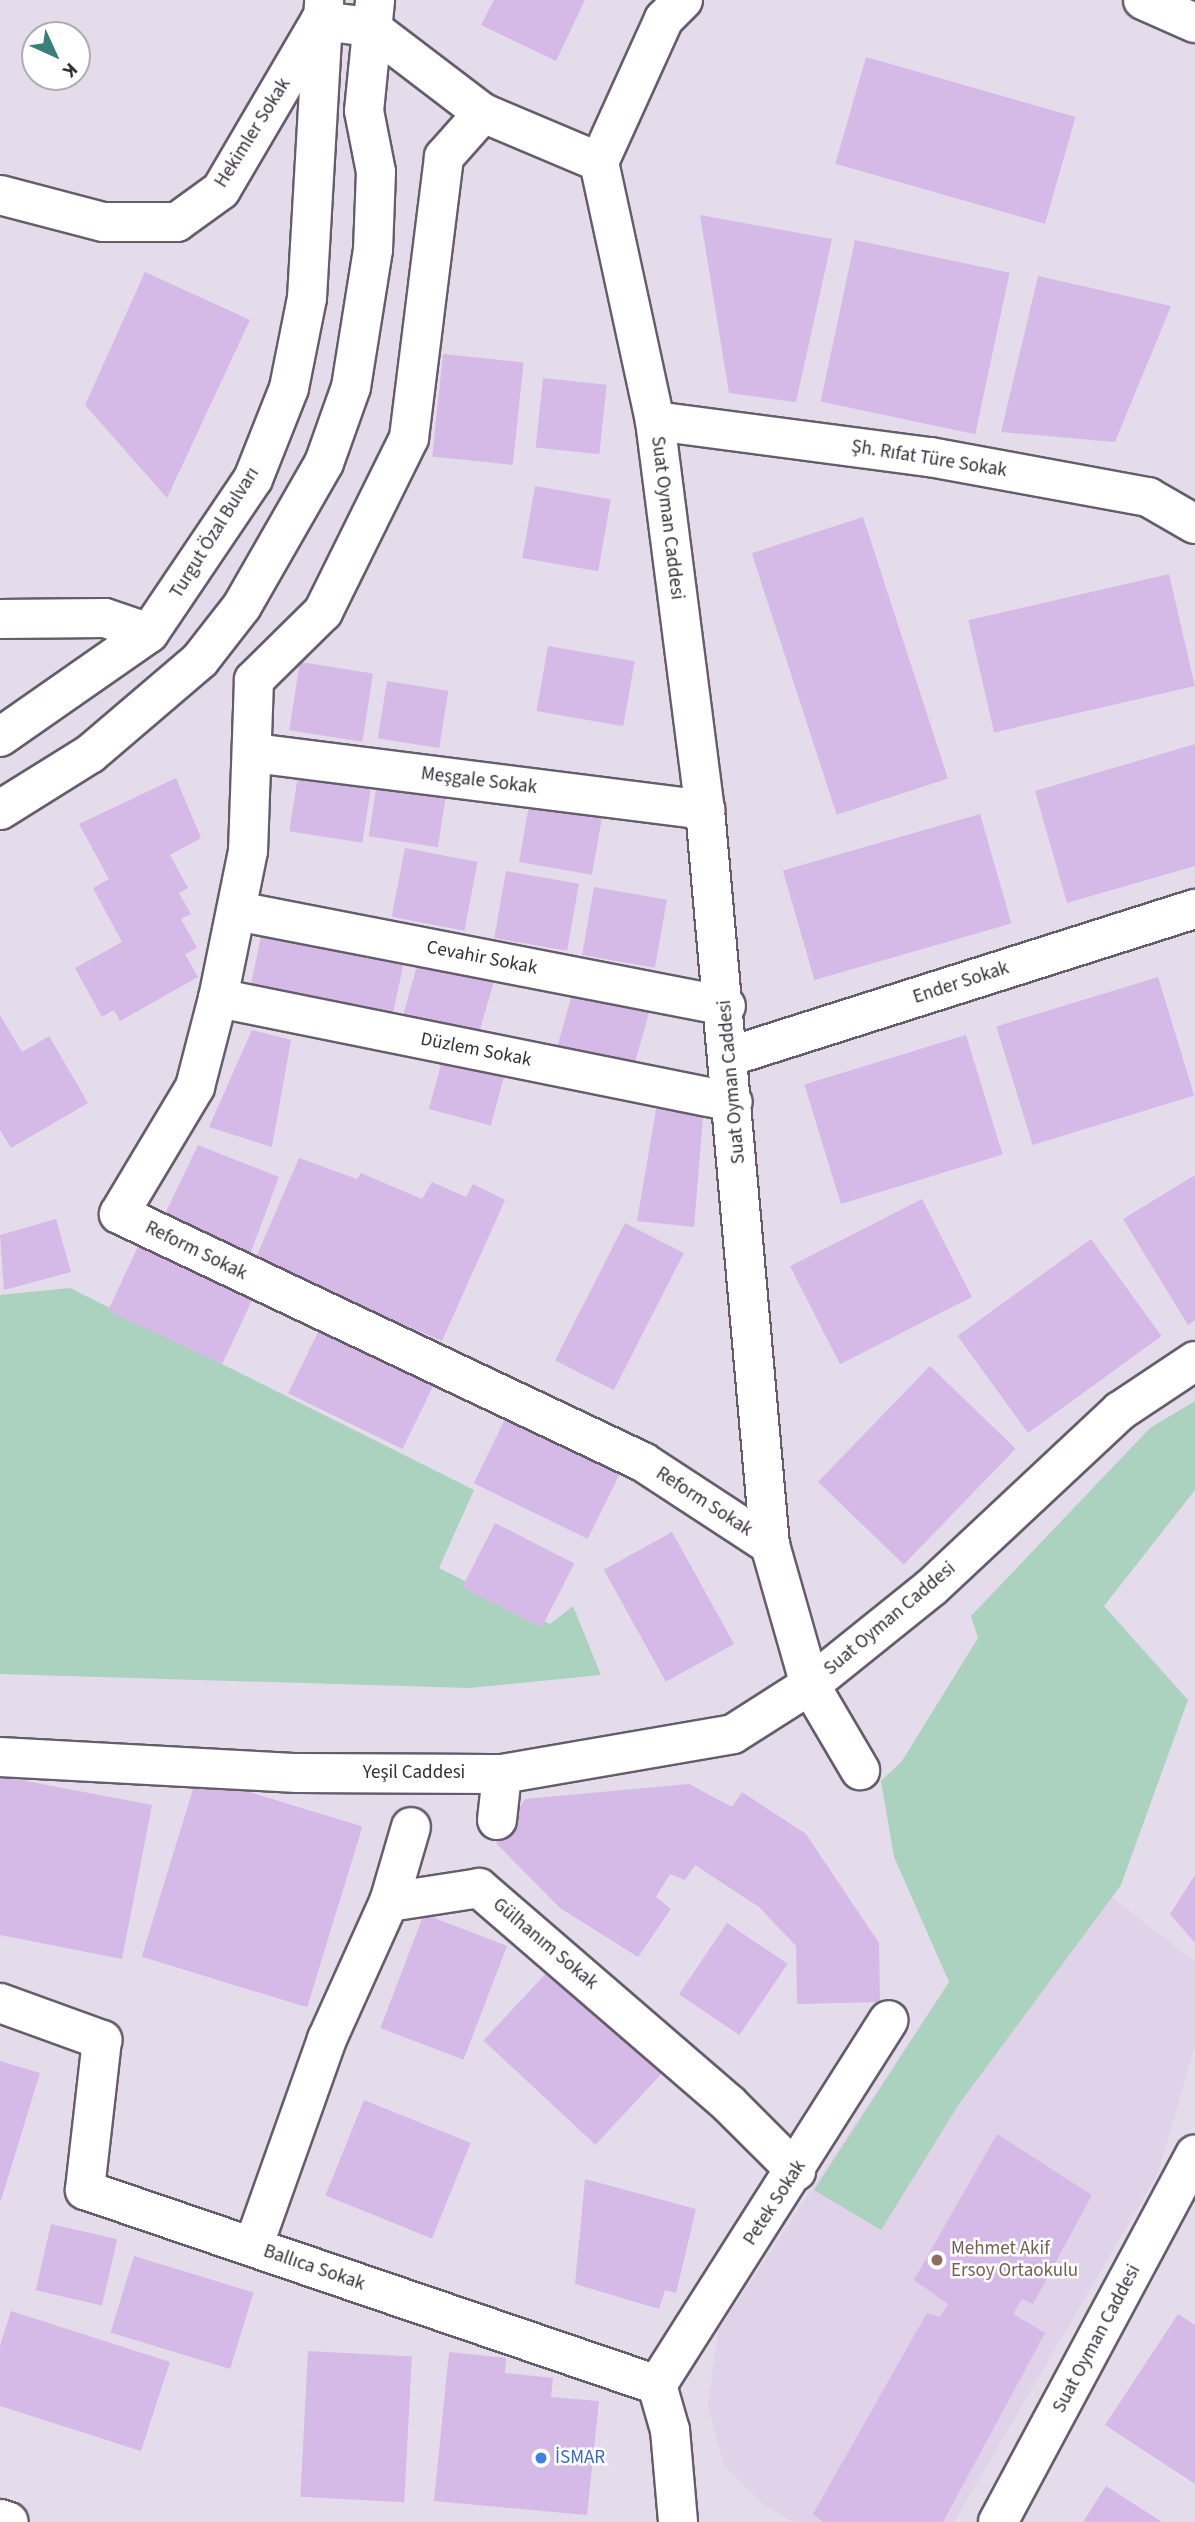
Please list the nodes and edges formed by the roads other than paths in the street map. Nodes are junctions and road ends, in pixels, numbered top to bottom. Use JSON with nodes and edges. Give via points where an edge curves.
{"nodes":[{"id":1,"x":683,"y":0,"type":"edge"},
{"id":2,"x":322,"y":11,"type":"edge"},
{"id":3,"x":372,"y":13,"type":"edge"},
{"id":4,"x":483,"y":113,"type":"junction"},
{"id":5,"x":598,"y":162,"type":"junction"},
{"id":6,"x":0,"y":195,"type":"edge"},
{"id":7,"x":655,"y":421,"type":"junction"},
{"id":8,"x":1195,"y":524,"type":"edge"},
{"id":9,"x":0,"y":619,"type":"edge"},
{"id":10,"x":149,"y":633,"type":"junction"},
{"id":11,"x":200,"y":660,"type":"junction"},
{"id":12,"x":254,"y":680,"type":"junction"},
{"id":13,"x":0,"y":737,"type":"edge"},
{"id":14,"x":254,"y":753,"type":"junction"},
{"id":15,"x":0,"y":810,"type":"edge"},
{"id":16,"x":705,"y":810,"type":"junction"},
{"id":17,"x":1195,"y":909,"type":"edge"},
{"id":18,"x":237,"y":911,"type":"junction"},
{"id":19,"x":218,"y":998,"type":"junction"},
{"id":20,"x":726,"y":1006,"type":"junction"},
{"id":21,"x":727,"y":1057,"type":"junction"},
{"id":22,"x":733,"y":1102,"type":"junction"},
{"id":23,"x":1195,"y":1361,"type":"edge"},
{"id":24,"x":770,"y":1545,"type":"junction"},
{"id":25,"x":810,"y":1685,"type":"junction"},
{"id":26,"x":0,"y":1757,"type":"edge"},
{"id":27,"x":860,"y":1770,"type":"dead end"},
{"id":28,"x":502,"y":1774,"type":"junction"},
{"id":29,"x":497,"y":1820,"type":"dead end"},
{"id":30,"x":411,"y":1827,"type":"dead end"},
{"id":31,"x":389,"y":1902,"type":"junction"},
{"id":32,"x":0,"y":2003,"type":"edge"},
{"id":33,"x":889,"y":2020,"type":"dead end"},
{"id":34,"x":1195,"y":2155,"type":"edge"},
{"id":35,"x":796,"y":2171,"type":"junction"},
{"id":36,"x":253,"y":2247,"type":"junction"},
{"id":37,"x":657,"y":2385,"type":"junction"},
{"id":38,"x":0,"y":2519,"type":"edge"},
{"id":39,"x":9,"y":2522,"type":"edge"},
{"id":40,"x":678,"y":2522,"type":"edge"},
{"id":41,"x":998,"y":2522,"type":"edge"}],
"edges":[{"from":1,"to":5,"type":"street","via":[[664,19]]},
{"from":2,"to":3,"type":"street"},
{"from":2,"to":6,"type":"street","name":"Hekimler Sokak","via":[[221,190],[177,222],[103,222]]},
{"from":2,"to":10,"type":"street","name":"Turgut Özal Bulvarı","via":[[307,298],[289,388],[253,480]]},
{"from":3,"to":4,"type":"street"},
{"from":3,"to":11,"type":"street","via":[[364,111],[376,173],[373,250],[351,387],[324,463],[282,541]]},
{"from":4,"to":5,"type":"street"},
{"from":4,"to":12,"type":"street","via":[[444,157],[409,438],[323,612]]},
{"from":5,"to":7,"type":"street","name":"Suat Oyman Caddesi"},
{"from":7,"to":8,"type":"street","name":"Şh. Rıfat Türe Sokak","via":[[930,457],[1148,497]]},
{"from":7,"to":16,"type":"street","name":"Suat Oyman Caddesi"},
{"from":9,"to":10,"type":"street","via":[[105,618]]},
{"from":10,"to":13,"type":"street","name":"Turgut Özal Bulvarı"},
{"from":11,"to":12,"type":"street"},
{"from":11,"to":15,"type":"street","via":[[90,754]]},
{"from":12,"to":14,"type":"street","name":"Reform Sokak"},
{"from":14,"to":16,"type":"street","name":"Meşgale Sokak"},
{"from":14,"to":18,"type":"street","name":"Reform Sokak"},
{"from":16,"to":20,"type":"street","name":"Suat Oyman Caddesi"},
{"from":17,"to":21,"type":"street","name":"Ender Sokak"},
{"from":18,"to":19,"type":"street","name":"Reform Sokak"},
{"from":18,"to":20,"type":"street","name":"Cevahir Sokak"},
{"from":19,"to":22,"type":"street","name":"Düzlem Sokak"},
{"from":19,"to":24,"type":"street","name":"Reform Sokak","via":[[195,1087],[120,1214],[643,1462]]},
{"from":20,"to":21,"type":"street","name":"Suat Oyman Caddesi"},
{"from":21,"to":22,"type":"street","name":"Suat Oyman Caddesi"},
{"from":22,"to":24,"type":"street","name":"Suat Oyman Caddesi"},
{"from":23,"to":25,"type":"street","name":"Suat Oyman Caddesi","via":[[1120,1411],[932,1587]]},
{"from":24,"to":25,"type":"street","name":"Suat Oyman Caddesi"},
{"from":25,"to":27,"type":"street"},
{"from":25,"to":28,"type":"street","name":"Yeşil Caddesi","via":[[733,1734]]},
{"from":26,"to":28,"type":"street","name":"Yeşil Caddesi","via":[[298,1773]]},
{"from":28,"to":29,"type":"street"},
{"from":30,"to":31,"type":"street"},
{"from":31,"to":35,"type":"street","name":"Gülhanım Sokak","via":[[479,1888],[729,2104]]},
{"from":31,"to":36,"type":"street","via":[[327,2039]]},
{"from":32,"to":36,"type":"street","name":"Ballıca Sokak","via":[[102,2040],[85,2190]]},
{"from":33,"to":35,"type":"street","name":"Petek Sokak"},
{"from":34,"to":41,"type":"street","name":"Suat Oyman Caddesi"},
{"from":35,"to":37,"type":"street","name":"Petek Sokak"},
{"from":36,"to":37,"type":"street","name":"Ballıca Sokak"},
{"from":37,"to":40,"type":"street","via":[[670,2430]]},
{"from":38,"to":39,"type":"street"}]}
